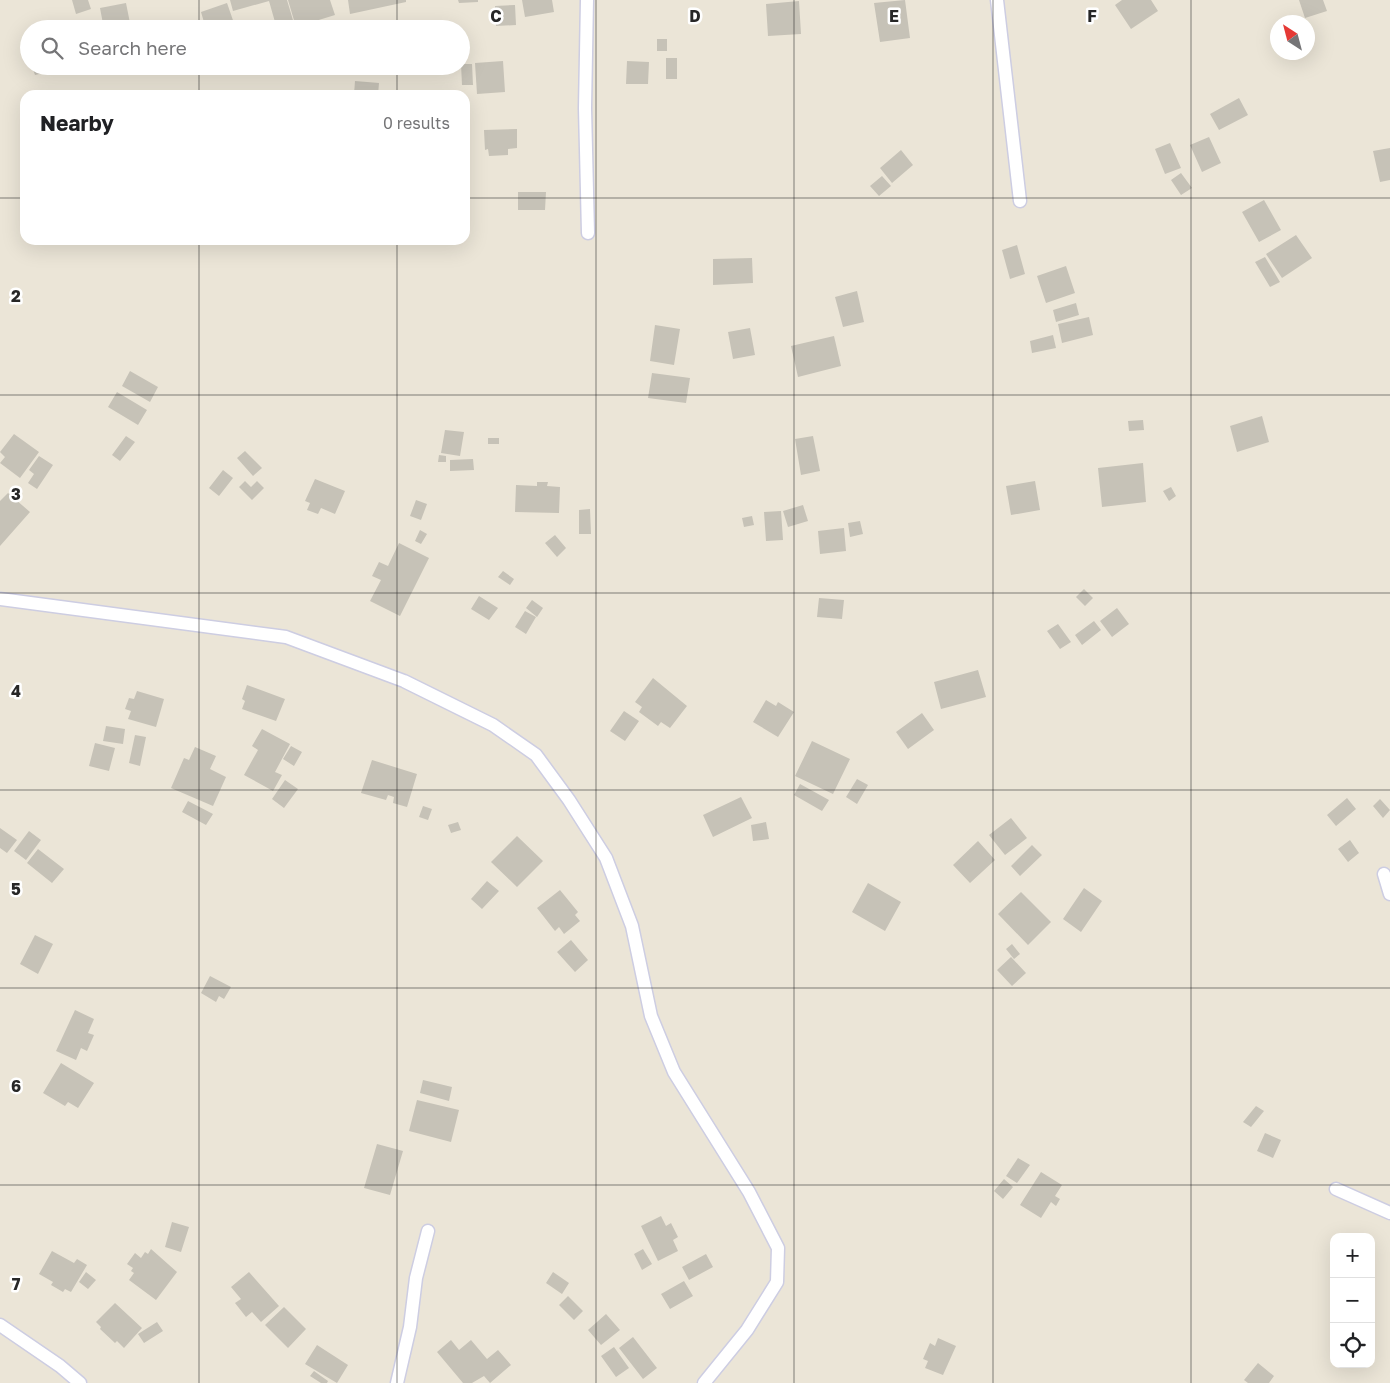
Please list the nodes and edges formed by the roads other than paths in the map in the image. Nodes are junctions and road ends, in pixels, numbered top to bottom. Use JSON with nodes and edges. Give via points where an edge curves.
{"nodes":[{"id":1,"x":587,"y":0,"type":"edge"},
{"id":2,"x":997,"y":0,"type":"edge"},
{"id":3,"x":1020,"y":201,"type":"dead end"},
{"id":4,"x":588,"y":233,"type":"dead end"},
{"id":5,"x":0,"y":599,"type":"edge"},
{"id":6,"x":1384,"y":874,"type":"dead end"},
{"id":7,"x":1390,"y":894,"type":"edge"},
{"id":8,"x":1336,"y":1189,"type":"dead end"},
{"id":9,"x":1390,"y":1213,"type":"edge"},
{"id":10,"x":428,"y":1231,"type":"dead end"},
{"id":11,"x":0,"y":1325,"type":"edge"},
{"id":12,"x":80,"y":1383,"type":"edge"},
{"id":13,"x":396,"y":1383,"type":"edge"},
{"id":14,"x":704,"y":1383,"type":"edge"}],
"edges":[{"from":1,"to":4,"type":"street"},
{"from":2,"to":3,"type":"street"},
{"from":5,"to":14,"type":"street","via":[[286,637],[404,680],[493,725],[536,755],[606,858],[632,926],[651,1016],[674,1072],[749,1192],[778,1248],[776,1282],[747,1330]]},
{"from":6,"to":7,"type":"street"},
{"from":8,"to":9,"type":"street"},
{"from":10,"to":13,"type":"street"},
{"from":11,"to":12,"type":"street"}]}
